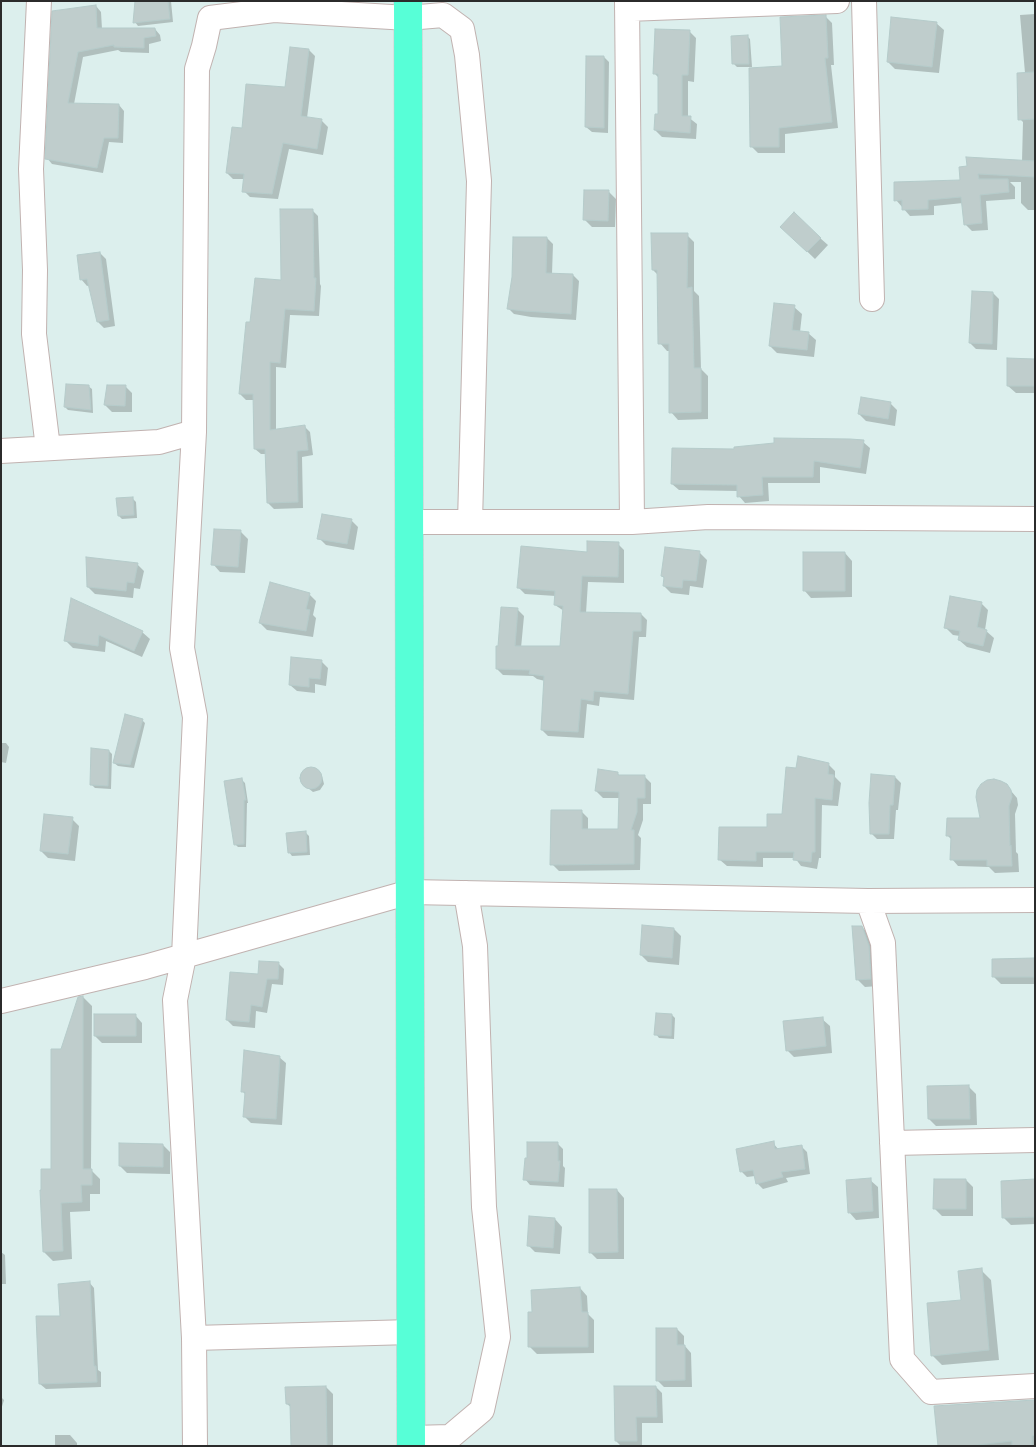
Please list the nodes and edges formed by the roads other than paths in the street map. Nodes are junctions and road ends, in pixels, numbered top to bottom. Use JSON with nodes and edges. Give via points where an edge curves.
{"nodes":[{"id":1,"x":38,"y":1,"type":"edge"},
{"id":2,"x":837,"y":1,"type":"edge"},
{"id":3,"x":864,"y":1,"type":"edge"},
{"id":4,"x":627,"y":5,"type":"edge"},
{"id":5,"x":210,"y":10,"type":"edge"},
{"id":6,"x":408,"y":10,"type":"edge"},
{"id":7,"x":872,"y":299,"type":"dead end"},
{"id":8,"x":194,"y":432,"type":"junction"},
{"id":9,"x":48,"y":448,"type":"junction"},
{"id":10,"x":1,"y":451,"type":"edge"},
{"id":11,"x":1035,"y":519,"type":"edge"},
{"id":12,"x":409,"y":522,"type":"junction"},
{"id":13,"x":470,"y":522,"type":"junction"},
{"id":14,"x":632,"y":522,"type":"junction"},
{"id":15,"x":410,"y":892,"type":"junction"},
{"id":16,"x":466,"y":893,"type":"junction"},
{"id":17,"x":1035,"y":900,"type":"edge"},
{"id":18,"x":868,"y":901,"type":"junction"},
{"id":19,"x":184,"y":956,"type":"junction"},
{"id":20,"x":1,"y":1001,"type":"edge"},
{"id":21,"x":1035,"y":1140,"type":"edge"},
{"id":22,"x":892,"y":1143,"type":"junction"},
{"id":23,"x":411,"y":1332,"type":"junction"},
{"id":24,"x":194,"y":1338,"type":"junction"},
{"id":25,"x":1035,"y":1386,"type":"edge"},
{"id":26,"x":423,"y":1442,"type":"edge"},
{"id":27,"x":195,"y":1446,"type":"edge"}],
"edges":[{"from":1,"to":9,"type":"street","via":[[31,169],[34,334]]},
{"from":2,"to":4,"type":"street"},
{"from":3,"to":7,"type":"street"},
{"from":4,"to":14,"type":"street"},
{"from":5,"to":6,"type":"street"},
{"from":5,"to":8,"type":"street","via":[[197,69]]},
{"from":6,"to":12,"type":"highway"},
{"from":6,"to":13,"type":"street","via":[[442,15],[462,29],[468,55],[480,180]]},
{"from":8,"to":9,"type":"street","via":[[159,442]]},
{"from":8,"to":19,"type":"street","via":[[182,648],[195,717]]},
{"from":9,"to":10,"type":"street"},
{"from":11,"to":14,"type":"street","via":[[708,517]]},
{"from":12,"to":13,"type":"street"},
{"from":12,"to":15,"type":"highway"},
{"from":13,"to":14,"type":"street"},
{"from":15,"to":16,"type":"street"},
{"from":15,"to":19,"type":"street"},
{"from":15,"to":23,"type":"highway"},
{"from":16,"to":18,"type":"street"},
{"from":16,"to":26,"type":"street","via":[[475,946],[484,1207],[498,1337],[482,1410],[450,1437]]},
{"from":17,"to":18,"type":"street"},
{"from":18,"to":22,"type":"street","via":[[883,943]]},
{"from":19,"to":20,"type":"street"},
{"from":19,"to":24,"type":"street","via":[[175,1000]]},
{"from":21,"to":22,"type":"street"},
{"from":22,"to":25,"type":"street","via":[[902,1359],[932,1392]]},
{"from":23,"to":24,"type":"street"},
{"from":23,"to":26,"type":"highway"},
{"from":24,"to":27,"type":"street"}]}
